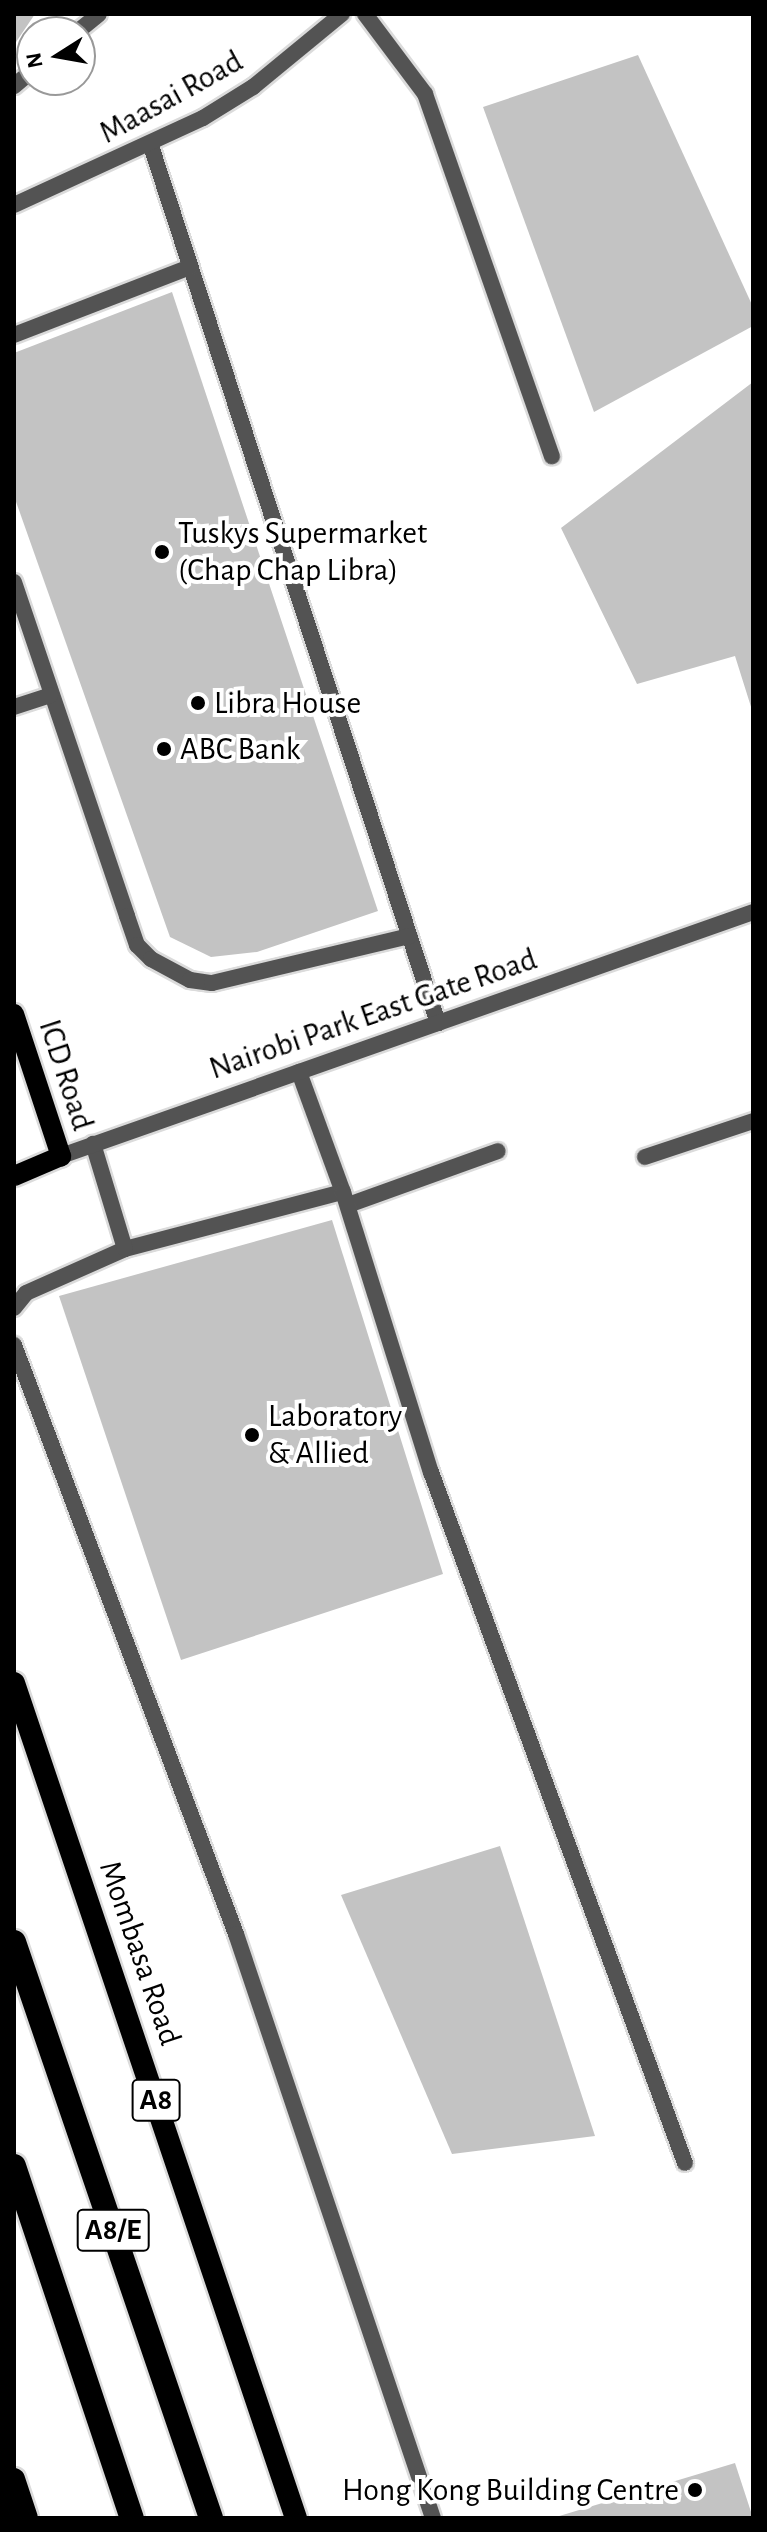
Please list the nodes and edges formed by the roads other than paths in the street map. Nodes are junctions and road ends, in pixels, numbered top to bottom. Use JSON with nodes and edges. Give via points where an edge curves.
{"nodes":[{"id":1,"x":342,"y":14,"type":"edge"},
{"id":2,"x":365,"y":14,"type":"edge"},
{"id":3,"x":151,"y":146,"type":"junction"},
{"id":4,"x":14,"y":205,"type":"edge"},
{"id":5,"x":190,"y":267,"type":"junction"},
{"id":6,"x":14,"y":335,"type":"edge"},
{"id":7,"x":552,"y":456,"type":"dead end"},
{"id":8,"x":14,"y":582,"type":"edge"},
{"id":9,"x":50,"y":695,"type":"junction"},
{"id":10,"x":14,"y":707,"type":"edge"},
{"id":11,"x":753,"y":912,"type":"edge"},
{"id":12,"x":409,"y":936,"type":"junction"},
{"id":13,"x":14,"y":1014,"type":"edge"},
{"id":14,"x":438,"y":1023,"type":"junction"},
{"id":15,"x":299,"y":1072,"type":"junction"},
{"id":16,"x":753,"y":1121,"type":"edge"},
{"id":17,"x":93,"y":1144,"type":"junction"},
{"id":18,"x":498,"y":1151,"type":"dead end"},
{"id":19,"x":61,"y":1156,"type":"junction"},
{"id":20,"x":645,"y":1157,"type":"dead end"},
{"id":21,"x":14,"y":1176,"type":"edge"},
{"id":22,"x":346,"y":1198,"type":"junction"},
{"id":23,"x":125,"y":1249,"type":"junction"},
{"id":24,"x":14,"y":1308,"type":"edge"},
{"id":25,"x":14,"y":1345,"type":"edge"},
{"id":26,"x":14,"y":1683,"type":"edge"},
{"id":27,"x":14,"y":1942,"type":"edge"},
{"id":28,"x":685,"y":2163,"type":"dead end"},
{"id":29,"x":14,"y":2166,"type":"edge"},
{"id":30,"x":15,"y":2483,"type":"edge"},
{"id":31,"x":27,"y":2518,"type":"edge"},
{"id":32,"x":132,"y":2518,"type":"edge"},
{"id":33,"x":211,"y":2518,"type":"edge"},
{"id":34,"x":296,"y":2518,"type":"edge"},
{"id":35,"x":433,"y":2518,"type":"edge"}],
"edges":[{"from":1,"to":3,"type":"street","name":"Maasai Road","via":[[253,87]]},
{"from":2,"to":7,"type":"street","via":[[425,94]]},
{"from":3,"to":4,"type":"street","name":"Maasai Road"},
{"from":3,"to":5,"type":"street"},
{"from":5,"to":6,"type":"street"},
{"from":5,"to":12,"type":"street"},
{"from":8,"to":9,"type":"street"},
{"from":9,"to":10,"type":"street"},
{"from":9,"to":12,"type":"street","via":[[137,945],[151,959],[190,980],[212,983]]},
{"from":11,"to":14,"type":"street","name":"Nairobi Park East Gate Road"},
{"from":12,"to":14,"type":"street"},
{"from":13,"to":19,"type":"main road","name":"ICD Road"},
{"from":14,"to":15,"type":"street","name":"Nairobi Park East Gate Road"},
{"from":15,"to":17,"type":"street","name":"Nairobi Park East Gate Road"},
{"from":15,"to":22,"type":"street"},
{"from":16,"to":20,"type":"street"},
{"from":17,"to":19,"type":"street","name":"Nairobi Park East Gate Road"},
{"from":17,"to":23,"type":"street"},
{"from":18,"to":22,"type":"street"},
{"from":19,"to":21,"type":"main road","name":"Nairobi Park East Gate Road"},
{"from":22,"to":23,"type":"street"},
{"from":22,"to":28,"type":"street","via":[[431,1472]]},
{"from":23,"to":24,"type":"street","via":[[26,1293]]},
{"from":25,"to":35,"type":"street","via":[[236,1934]]},
{"from":26,"to":34,"type":"highway","name":"Mombasa Road","number":"A8"},
{"from":27,"to":33,"type":"highway","number":"A8/E"},
{"from":29,"to":32,"type":"highway","number":"A8/E"},
{"from":30,"to":31,"type":"highway"}]}
